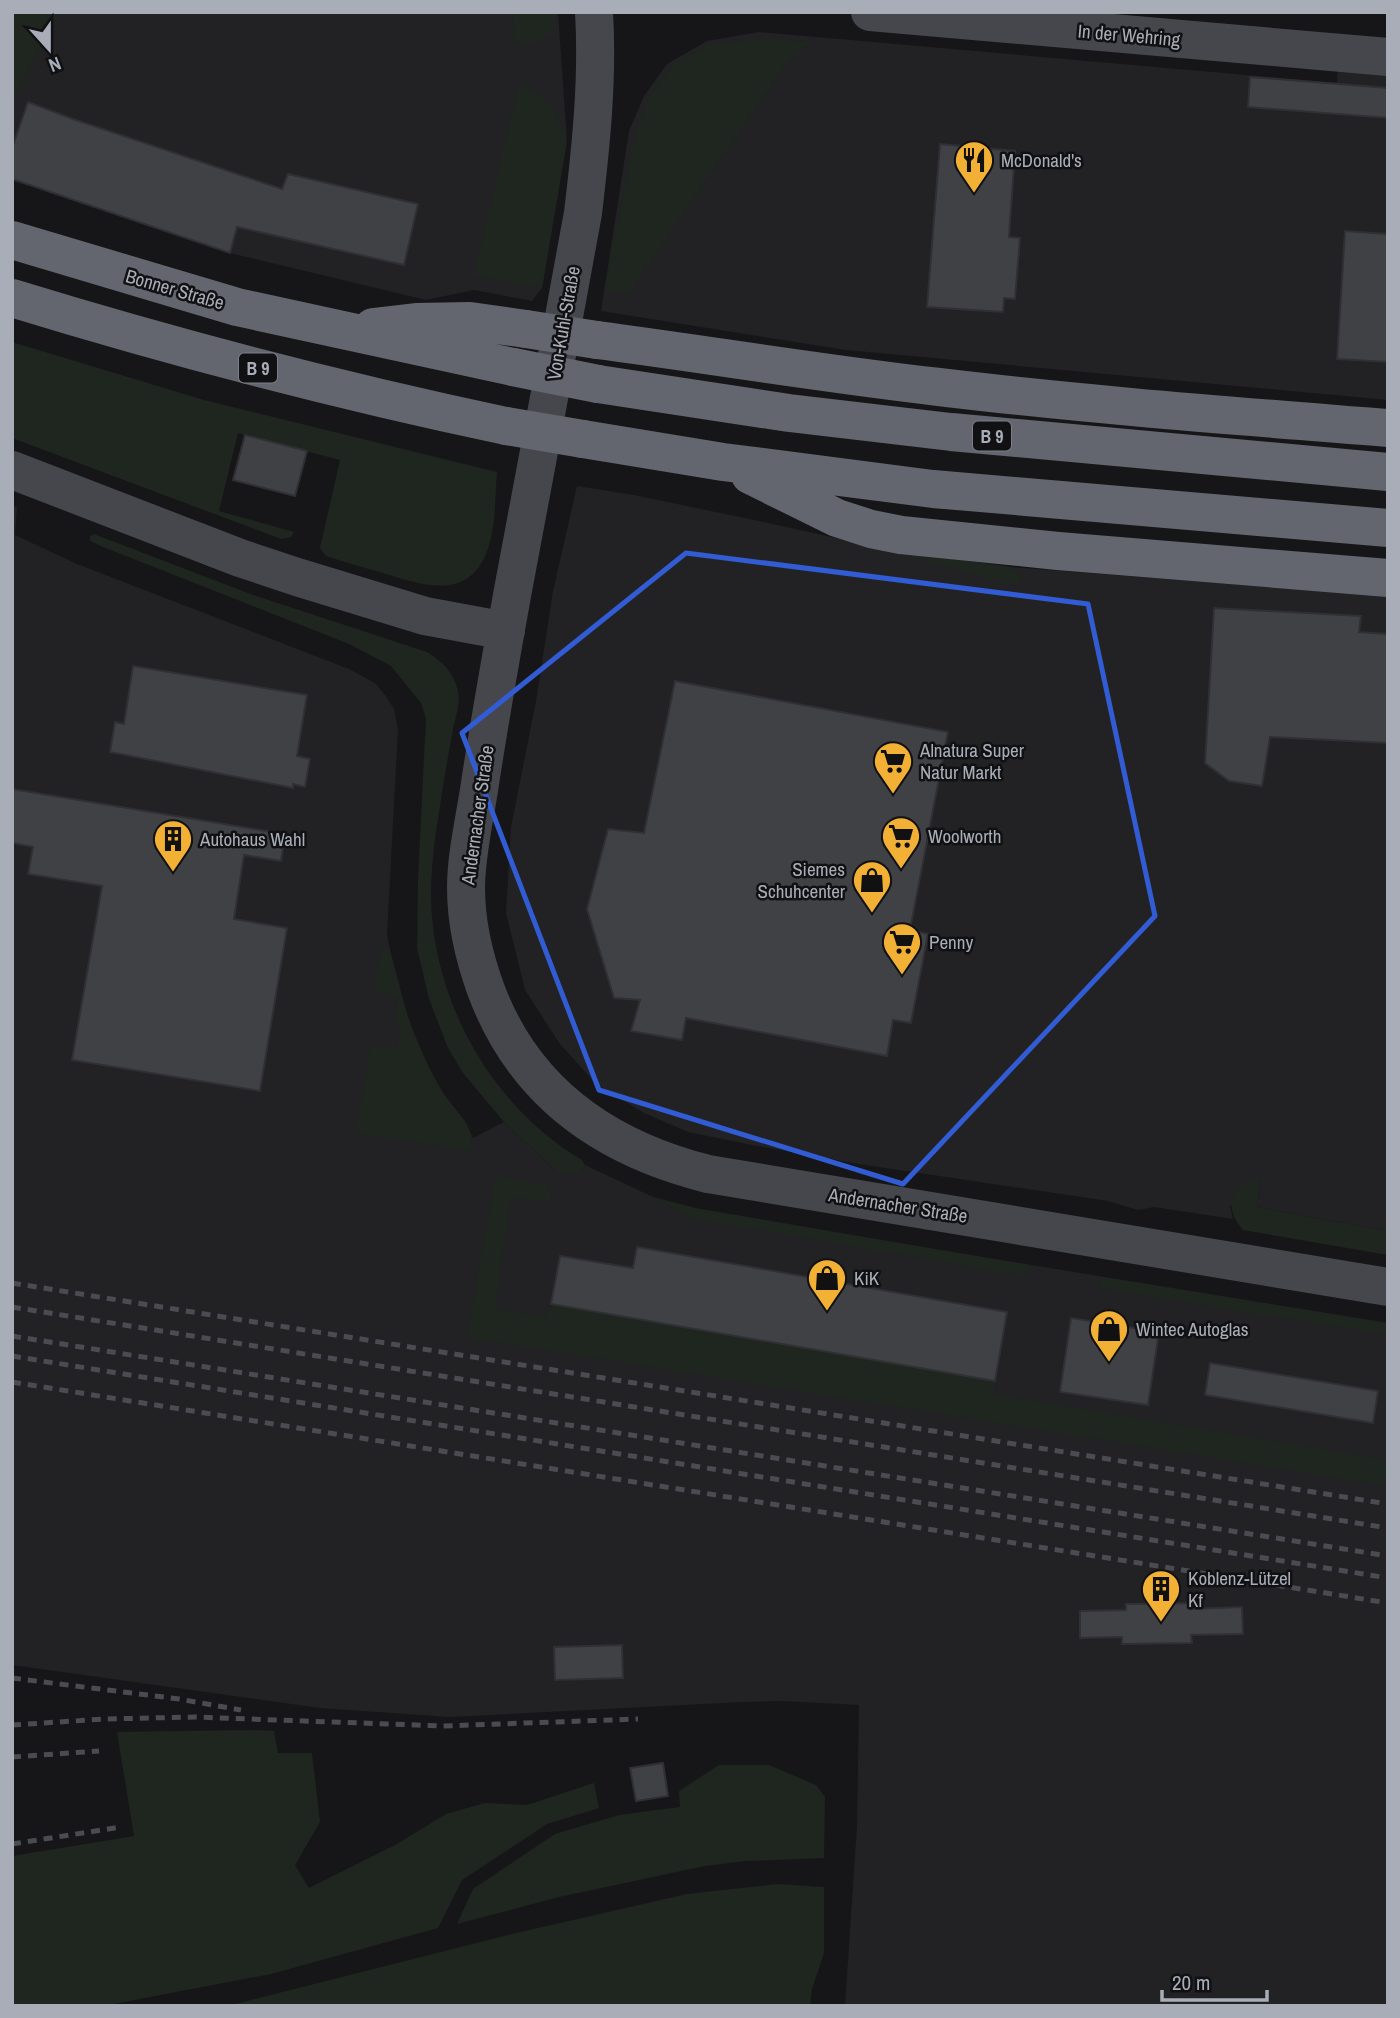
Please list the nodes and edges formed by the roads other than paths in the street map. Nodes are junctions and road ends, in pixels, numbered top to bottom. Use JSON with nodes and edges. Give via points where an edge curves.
{"nodes":[{"id":1,"x":594,"y":12,"type":"edge"},
{"id":2,"x":870,"y":12,"type":"edge"},
{"id":3,"x":1388,"y":57,"type":"edge"},
{"id":4,"x":12,"y":240,"type":"edge"},
{"id":5,"x":12,"y":298,"type":"edge"},
{"id":6,"x":340,"y":330,"type":"junction"},
{"id":7,"x":1388,"y":428,"type":"edge"},
{"id":8,"x":723,"y":462,"type":"junction"},
{"id":9,"x":12,"y":470,"type":"edge"},
{"id":10,"x":1388,"y":472,"type":"edge"},
{"id":11,"x":1388,"y":528,"type":"edge"},
{"id":12,"x":1388,"y":578,"type":"edge"},
{"id":13,"x":506,"y":631,"type":"junction"},
{"id":14,"x":1388,"y":1287,"type":"edge"}],
"edges":[{"from":1,"to":13,"type":"street","name":"Von-Kuhl-Straße","via":[[595,82],[583,213]]},
{"from":2,"to":3,"type":"street","name":"In der Wehring"},
{"from":4,"to":6,"type":"highway","name":"Bonner Straße","number":"B 9","via":[[237,307]]},
{"from":5,"to":8,"type":"highway","number":"B 9","bridge":true,"via":[[236,362],[424,409]]},
{"from":6,"to":7,"type":"highway","bridge":true,"via":[[470,321],[942,388]]},
{"from":6,"to":10,"type":"highway","number":"B 9","bridge":true,"via":[[598,384],[789,413]]},
{"from":8,"to":11,"type":"highway","number":"B 9","via":[[933,489]]},
{"from":8,"to":12,"type":"highway","via":[[836,518],[901,535]]},
{"from":9,"to":13,"type":"street","via":[[286,573],[425,616]]},
{"from":13,"to":14,"type":"street","name":"Andernacher Straße","via":[[471,843],[466,887],[469,930],[497,1019],[514,1047],[548,1090],[588,1123],[646,1155],[708,1174]]}]}
